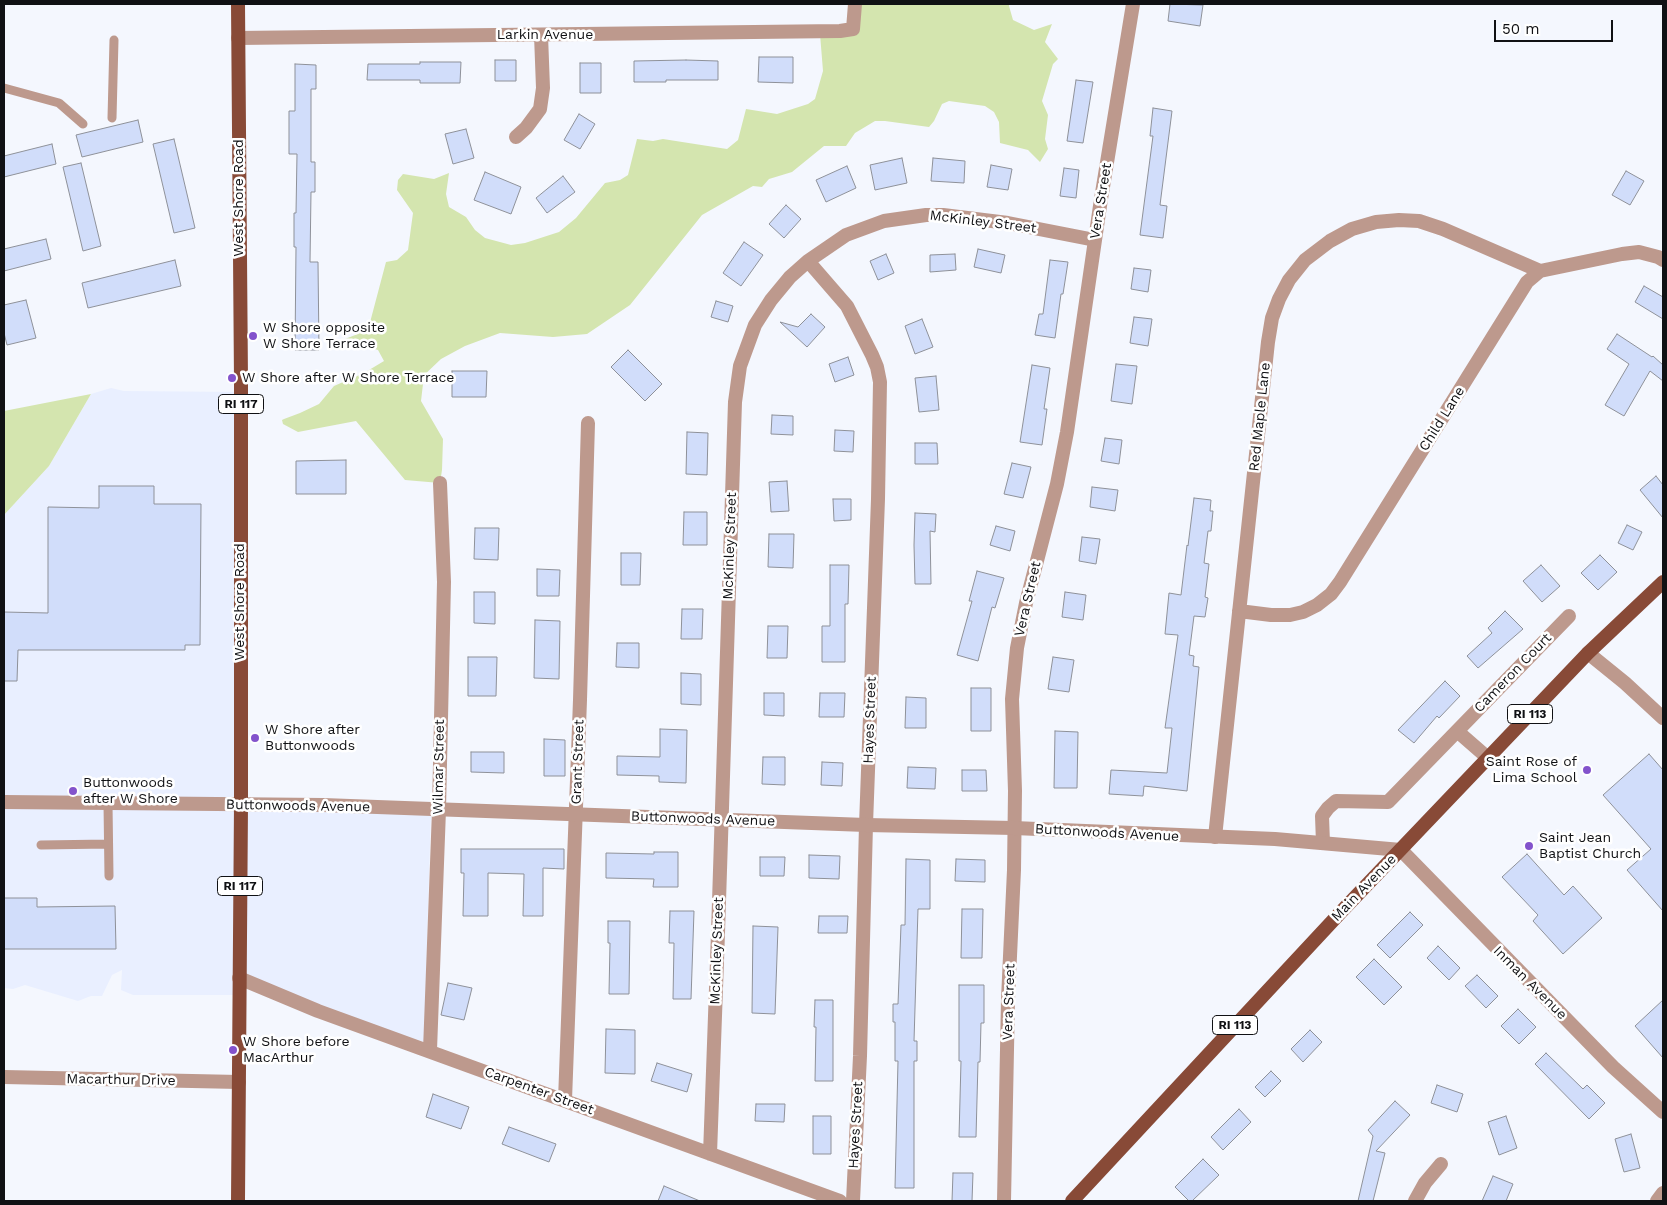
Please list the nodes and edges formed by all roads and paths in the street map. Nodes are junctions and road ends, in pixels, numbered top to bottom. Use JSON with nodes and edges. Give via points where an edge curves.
{"nodes":[{"id":1,"x":238,"y":4,"type":"edge"},
{"id":2,"x":855,"y":4,"type":"edge"},
{"id":3,"x":1133,"y":4,"type":"edge"},
{"id":4,"x":541,"y":35,"type":"junction"},
{"id":5,"x":238,"y":38,"type":"junction"},
{"id":6,"x":114,"y":40,"type":"dead end"},
{"id":7,"x":4,"y":88,"type":"edge"},
{"id":8,"x":112,"y":118,"type":"dead end"},
{"id":9,"x":83,"y":124,"type":"dead end"},
{"id":10,"x":516,"y":138,"type":"dead end"},
{"id":11,"x":1095,"y":240,"type":"junction"},
{"id":12,"x":1662,"y":255,"type":"edge"},
{"id":13,"x":808,"y":261,"type":"junction"},
{"id":14,"x":1540,"y":271,"type":"junction"},
{"id":15,"x":588,"y":423,"type":"dead end"},
{"id":16,"x":440,"y":483,"type":"dead end"},
{"id":17,"x":1663,"y":582,"type":"edge"},
{"id":18,"x":1239,"y":611,"type":"junction"},
{"id":19,"x":1569,"y":616,"type":"dead end"},
{"id":20,"x":1588,"y":653,"type":"junction"},
{"id":21,"x":1663,"y":718,"type":"edge"},
{"id":22,"x":1457,"y":731,"type":"junction"},
{"id":23,"x":1488,"y":758,"type":"junction"},
{"id":24,"x":4,"y":802,"type":"edge"},
{"id":25,"x":108,"y":804,"type":"junction"},
{"id":26,"x":241,"y":805,"type":"junction"},
{"id":27,"x":439,"y":810,"type":"junction"},
{"id":28,"x":576,"y":814,"type":"junction"},
{"id":29,"x":721,"y":819,"type":"junction"},
{"id":30,"x":866,"y":825,"type":"junction"},
{"id":31,"x":1014,"y":828,"type":"junction"},
{"id":32,"x":1215,"y":837,"type":"junction"},
{"id":33,"x":1323,"y":843,"type":"junction"},
{"id":34,"x":108,"y":844,"type":"junction"},
{"id":35,"x":41,"y":845,"type":"dead end"},
{"id":36,"x":1401,"y":850,"type":"junction"},
{"id":37,"x":109,"y":876,"type":"dead end"},
{"id":38,"x":239,"y":978,"type":"junction"},
{"id":39,"x":430,"y":1050,"type":"junction"},
{"id":40,"x":4,"y":1077,"type":"edge"},
{"id":41,"x":239,"y":1082,"type":"junction"},
{"id":42,"x":565,"y":1100,"type":"junction"},
{"id":43,"x":1663,"y":1112,"type":"edge"},
{"id":44,"x":710,"y":1154,"type":"junction"},
{"id":45,"x":1440,"y":1164,"type":"dead end"},
{"id":46,"x":1663,"y":1193,"type":"edge"},
{"id":47,"x":238,"y":1201,"type":"edge"},
{"id":48,"x":840,"y":1201,"type":"edge"},
{"id":49,"x":853,"y":1201,"type":"edge"},
{"id":50,"x":1004,"y":1201,"type":"edge"},
{"id":51,"x":1072,"y":1201,"type":"edge"},
{"id":52,"x":1415,"y":1201,"type":"edge"},
{"id":53,"x":1657,"y":1201,"type":"edge"}],
"edges":[{"from":1,"to":5,"type":"main road","name":"West Shore Road","number":"RI 117"},
{"from":2,"to":4,"type":"street","name":"Larkin Avenue","via":[[853,29],[840,31]]},
{"from":3,"to":11,"type":"street","name":"Vera Street"},
{"from":4,"to":5,"type":"street","name":"Larkin Avenue"},
{"from":4,"to":10,"type":"street","via":[[543,88],[540,110]]},
{"from":5,"to":26,"type":"main road","name":"West Shore Road","number":"RI 117"},
{"from":6,"to":8,"type":"lane"},
{"from":7,"to":9,"type":"lane","via":[[59,103]]},
{"from":11,"to":13,"type":"street","name":"McKinley Street","via":[[1008,223],[926,215],[871,225],[846,235]]},
{"from":11,"to":31,"type":"street","name":"Vera Street","via":[[1067,432],[1017,648],[1012,700]]},
{"from":12,"to":14,"type":"street","via":[[1622,254]]},
{"from":13,"to":29,"type":"street","name":"McKinley Street","via":[[790,277],[754,325],[738,376],[734,402]]},
{"from":13,"to":30,"type":"street","name":"Hayes Street","via":[[847,306],[874,361],[880,382]]},
{"from":14,"to":18,"type":"street","name":"Child Lane","via":[[1527,282],[1331,594],[1317,605],[1290,615]]},
{"from":14,"to":18,"type":"street","name":"Red Maple Lane","via":[[1443,229],[1419,221],[1398,220],[1376,222],[1352,230],[1330,240],[1305,260],[1289,280],[1272,318]]},
{"from":15,"to":28,"type":"street","name":"Grant Street"},
{"from":16,"to":27,"type":"street","name":"Wilmar Street","via":[[444,582]]},
{"from":17,"to":20,"type":"main road","name":"Main Avenue","number":"RI 113"},
{"from":18,"to":32,"type":"street","name":"Red Maple Lane"},
{"from":19,"to":22,"type":"street","name":"Cameron Court"},
{"from":20,"to":21,"type":"street","via":[[1626,682]]},
{"from":20,"to":23,"type":"main road","name":"Main Avenue","number":"RI 113"},
{"from":22,"to":23,"type":"street"},
{"from":22,"to":33,"type":"street","name":"Cameron Court","via":[[1388,802],[1336,801],[1322,816]]},
{"from":23,"to":36,"type":"main road","name":"Main Avenue","number":"RI 113"},
{"from":24,"to":25,"type":"street","name":"Buttonwoods Avenue"},
{"from":25,"to":26,"type":"street","name":"Buttonwoods Avenue"},
{"from":25,"to":34,"type":"lane"},
{"from":26,"to":27,"type":"street","name":"Buttonwoods Avenue"},
{"from":26,"to":38,"type":"main road","name":"West Shore Road","number":"RI 117"},
{"from":27,"to":28,"type":"street","name":"Buttonwoods Avenue"},
{"from":27,"to":39,"type":"street","name":"Wilmar Street"},
{"from":28,"to":29,"type":"street","name":"Buttonwoods Avenue"},
{"from":28,"to":42,"type":"street","name":"Grant Street"},
{"from":29,"to":30,"type":"street","name":"Buttonwoods Avenue"},
{"from":29,"to":44,"type":"street","name":"McKinley Street"},
{"from":30,"to":31,"type":"street","name":"Buttonwoods Avenue"},
{"from":30,"to":49,"type":"street","name":"Hayes Street"},
{"from":31,"to":32,"type":"street","name":"Buttonwoods Avenue"},
{"from":31,"to":50,"type":"street","name":"Vera Street"},
{"from":32,"to":33,"type":"street","name":"Buttonwoods Avenue"},
{"from":33,"to":36,"type":"street","name":"Buttonwoods Avenue"},
{"from":34,"to":35,"type":"lane"},
{"from":34,"to":37,"type":"lane"},
{"from":36,"to":43,"type":"street","name":"Inman Avenue","via":[[1613,1067]]},
{"from":36,"to":51,"type":"main road","name":"Main Avenue","number":"RI 113"},
{"from":38,"to":39,"type":"street","name":"Carpenter Street"},
{"from":38,"to":41,"type":"main road","name":"West Shore Road","number":"RI 117"},
{"from":39,"to":42,"type":"street","name":"Carpenter Street"},
{"from":40,"to":41,"type":"street","name":"Macarthur Drive"},
{"from":41,"to":47,"type":"main road","name":"West Shore Road","number":"RI 117"},
{"from":42,"to":44,"type":"street","name":"Carpenter Street"},
{"from":44,"to":48,"type":"street","name":"Carpenter Street"},
{"from":45,"to":52,"type":"street"},
{"from":46,"to":53,"type":"street"}]}
